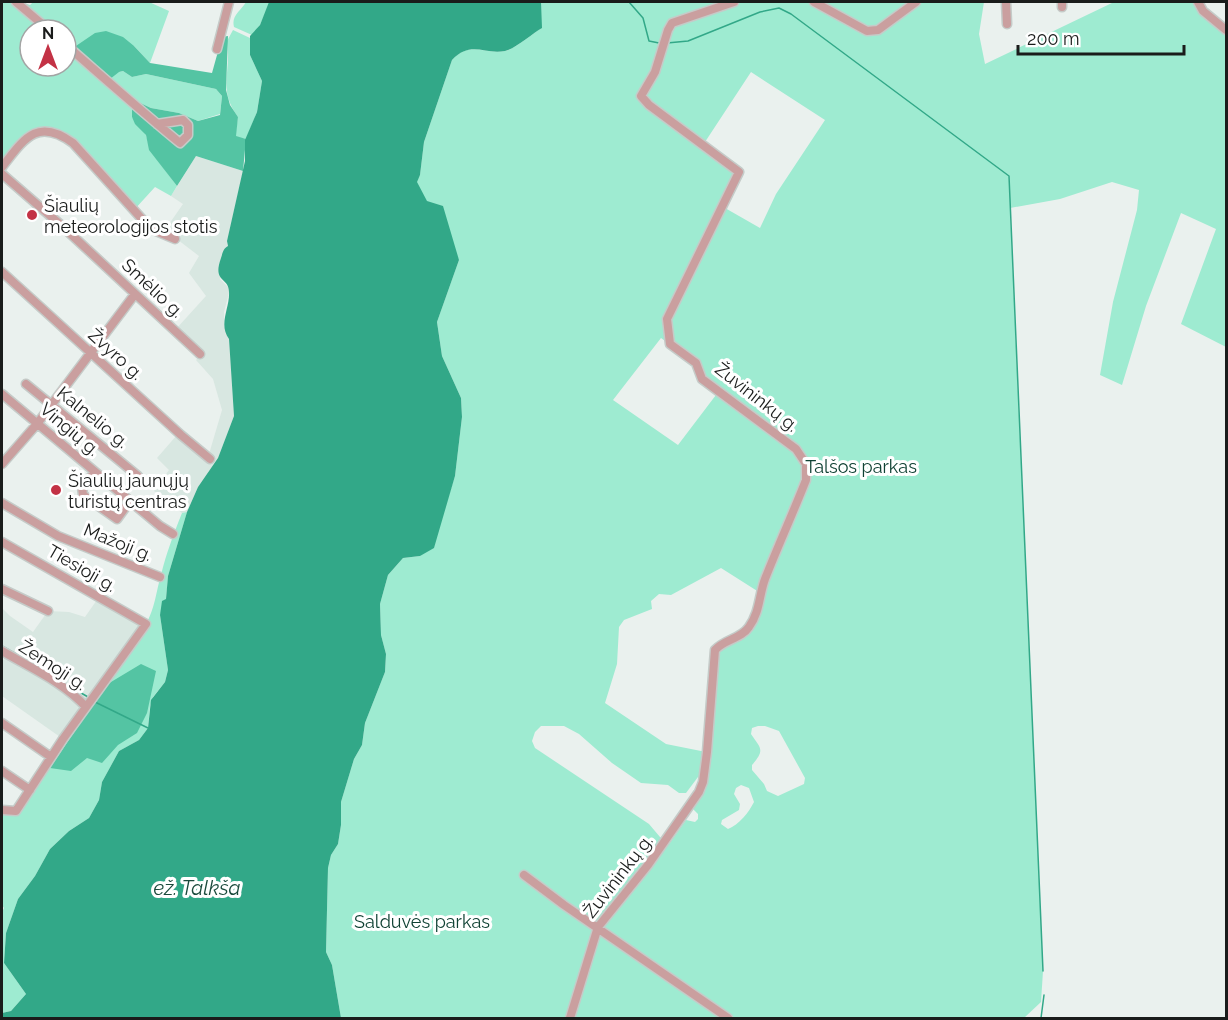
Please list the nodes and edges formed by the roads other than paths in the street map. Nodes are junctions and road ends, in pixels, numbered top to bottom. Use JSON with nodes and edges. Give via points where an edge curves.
{"nodes":[{"id":1,"x":16,"y":2,"type":"edge"},
{"id":2,"x":229,"y":2,"type":"edge"},
{"id":3,"x":734,"y":2,"type":"edge"},
{"id":4,"x":814,"y":2,"type":"edge"},
{"id":5,"x":916,"y":2,"type":"edge"},
{"id":6,"x":1006,"y":2,"type":"edge"},
{"id":7,"x":1198,"y":2,"type":"edge"},
{"id":8,"x":35,"y":18,"type":"edge"},
{"id":9,"x":1007,"y":24,"type":"dead end"},
{"id":10,"x":1227,"y":30,"type":"edge"},
{"id":11,"x":217,"y":49,"type":"dead end"},
{"id":12,"x":78,"y":56,"type":"edge"},
{"id":13,"x":157,"y":124,"type":"junction"},
{"id":14,"x":2,"y":166,"type":"edge"},
{"id":15,"x":2,"y":174,"type":"edge"},
{"id":16,"x":175,"y":239,"type":"dead end"},
{"id":17,"x":2,"y":272,"type":"edge"},
{"id":18,"x":135,"y":294,"type":"junction"},
{"id":19,"x":91,"y":353,"type":"junction"},
{"id":20,"x":200,"y":354,"type":"dead end"},
{"id":21,"x":26,"y":384,"type":"dead end"},
{"id":22,"x":2,"y":394,"type":"edge"},
{"id":23,"x":52,"y":405,"type":"junction"},
{"id":24,"x":38,"y":424,"type":"junction"},
{"id":25,"x":210,"y":459,"type":"dead end"},
{"id":26,"x":2,"y":462,"type":"edge"},
{"id":27,"x":95,"y":472,"type":"junction"},
{"id":28,"x":138,"y":476,"type":"dead end"},
{"id":29,"x":130,"y":501,"type":"junction"},
{"id":30,"x":2,"y":503,"type":"edge"},
{"id":31,"x":173,"y":534,"type":"dead end"},
{"id":32,"x":2,"y":542,"type":"edge"},
{"id":33,"x":160,"y":577,"type":"dead end"},
{"id":34,"x":2,"y":589,"type":"edge"},
{"id":35,"x":48,"y":611,"type":"dead end"},
{"id":36,"x":2,"y":651,"type":"edge"},
{"id":37,"x":86,"y":707,"type":"junction"},
{"id":38,"x":2,"y":723,"type":"edge"},
{"id":39,"x":51,"y":757,"type":"junction"},
{"id":40,"x":2,"y":771,"type":"edge"},
{"id":41,"x":30,"y":790,"type":"junction"},
{"id":42,"x":2,"y":810,"type":"edge"},
{"id":43,"x":524,"y":875,"type":"dead end"},
{"id":44,"x":598,"y":927,"type":"junction"},
{"id":45,"x":570,"y":1018,"type":"edge"},
{"id":46,"x":728,"y":1018,"type":"edge"}],
"edges":[{"from":1,"to":8,"type":"street"},
{"from":2,"to":11,"type":"street"},
{"from":3,"to":44,"type":"street","name":"Žuvininkų g.","via":[[672,23],[655,72],[641,96],[739,172],[667,319],[670,344],[696,363],[702,379],[796,449],[806,464],[806,480],[764,582],[751,625],[715,650],[707,752],[699,792]]},
{"from":4,"to":5,"type":"street","via":[[867,31],[878,30]]},
{"from":6,"to":9,"type":"street"},
{"from":7,"to":10,"type":"street","via":[[1203,11]]},
{"from":12,"to":13,"type":"street"},
{"from":13,"to":13,"type":"street","via":[[180,143],[188,135],[188,125],[183,120]]},
{"from":14,"to":16,"type":"street","via":[[26,137],[37,131],[60,133],[151,229]]},
{"from":15,"to":18,"type":"street","name":"Smėlio g."},
{"from":17,"to":19,"type":"street","name":"Žvyro g."},
{"from":18,"to":19,"type":"street"},
{"from":18,"to":20,"type":"street","name":"Smėlio g."},
{"from":19,"to":23,"type":"street"},
{"from":19,"to":25,"type":"street","name":"Žvyro g."},
{"from":21,"to":23,"type":"street","name":"Kalnelio g."},
{"from":22,"to":24,"type":"street","name":"Vingių g."},
{"from":23,"to":24,"type":"street"},
{"from":23,"to":28,"type":"street","name":"Kalnelio g."},
{"from":24,"to":26,"type":"street"},
{"from":24,"to":27,"type":"street","name":"Vingių g."},
{"from":27,"to":29,"type":"street","name":"Vingių g."},
{"from":27,"to":29,"type":"street","via":[[82,487],[83,495],[117,519]]},
{"from":29,"to":31,"type":"street","name":"Vingių g."},
{"from":30,"to":33,"type":"street","name":"Mažoji g.","via":[[58,536]]},
{"from":32,"to":37,"type":"street","name":"Tiesioji g.","via":[[146,624]]},
{"from":34,"to":35,"type":"street"},
{"from":36,"to":37,"type":"street","name":"Žemoji g.","via":[[61,685]]},
{"from":37,"to":39,"type":"street"},
{"from":38,"to":39,"type":"street"},
{"from":39,"to":41,"type":"street"},
{"from":40,"to":41,"type":"street"},
{"from":41,"to":42,"type":"street","via":[[16,811]]},
{"from":43,"to":44,"type":"street"},
{"from":44,"to":45,"type":"street","name":"Žuvininkų g."},
{"from":44,"to":46,"type":"street"}]}
